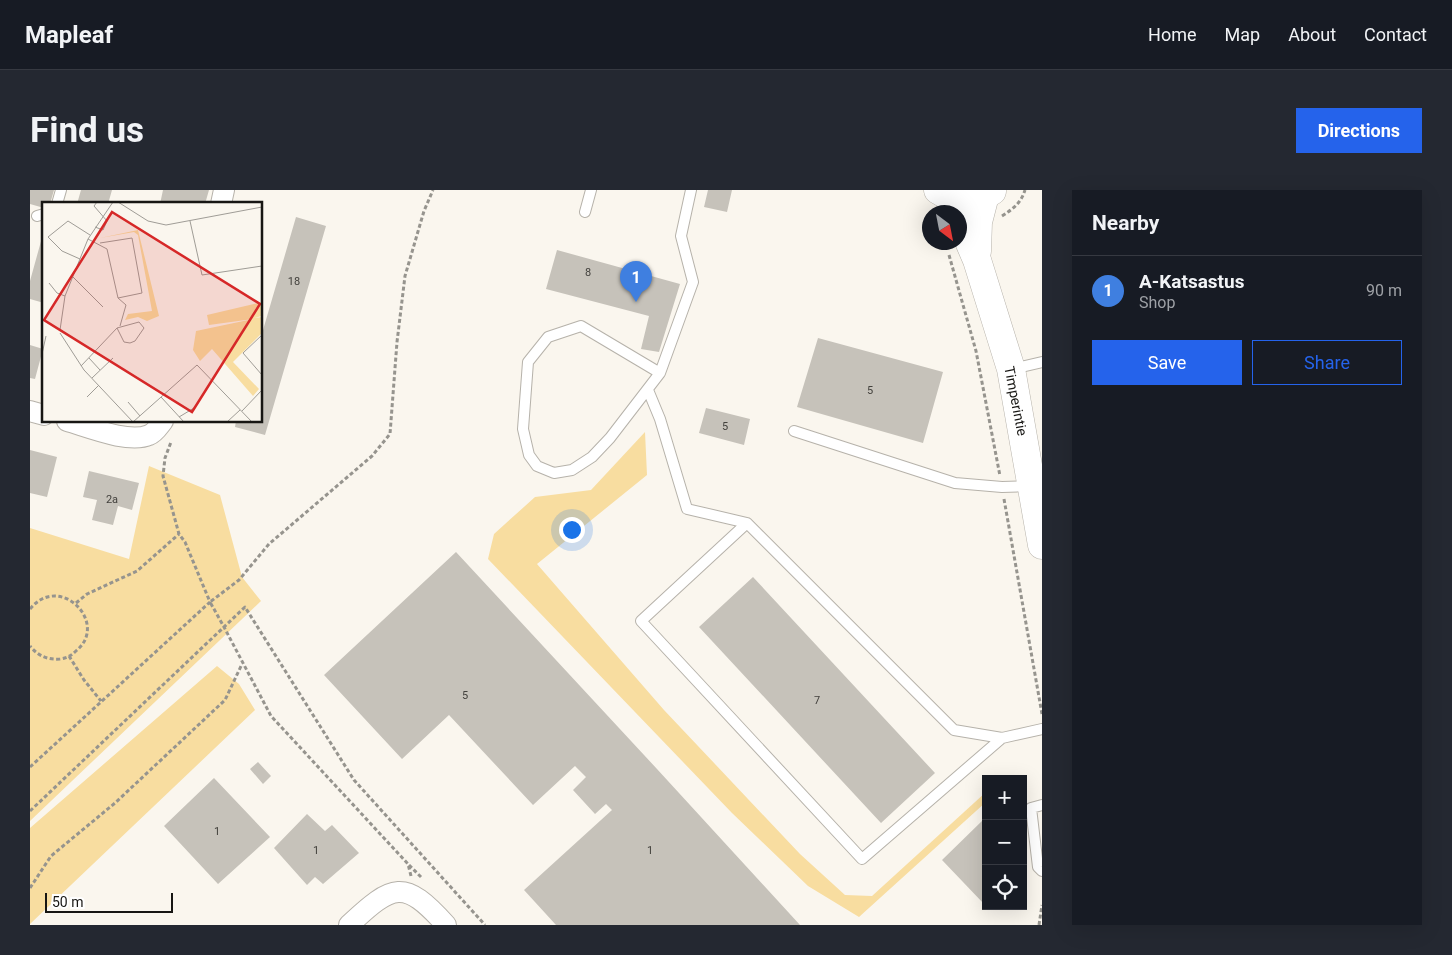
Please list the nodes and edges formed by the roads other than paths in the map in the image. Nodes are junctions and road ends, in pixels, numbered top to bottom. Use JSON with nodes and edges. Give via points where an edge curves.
{"nodes":[{"id":1,"x":591,"y":190,"type":"edge"},
{"id":2,"x":691,"y":190,"type":"edge"},
{"id":3,"x":938,"y":190,"type":"edge"},
{"id":4,"x":989,"y":193,"type":"edge"},
{"id":5,"x":950,"y":205,"type":"edge"},
{"id":6,"x":585,"y":212,"type":"dead end"},
{"id":7,"x":967,"y":235,"type":"edge"},
{"id":8,"x":977,"y":260,"type":"junction"},
{"id":9,"x":1042,"y":362,"type":"edge"},
{"id":10,"x":1011,"y":369,"type":"junction"},
{"id":11,"x":660,"y":374,"type":"junction"},
{"id":12,"x":648,"y":390,"type":"junction"},
{"id":13,"x":70,"y":422,"type":"edge"},
{"id":14,"x":156,"y":428,"type":"edge"},
{"id":15,"x":794,"y":431,"type":"dead end"},
{"id":16,"x":1030,"y":486,"type":"junction"},
{"id":17,"x":747,"y":523,"type":"junction"},
{"id":18,"x":1042,"y":545,"type":"edge"},
{"id":19,"x":1042,"y":728,"type":"edge"},
{"id":20,"x":1002,"y":738,"type":"junction"},
{"id":21,"x":1042,"y":805,"type":"edge"},
{"id":22,"x":1042,"y":871,"type":"edge"},
{"id":23,"x":349,"y":925,"type":"edge"},
{"id":24,"x":446,"y":925,"type":"edge"}],
"edges":[{"from":1,"to":6,"type":"lane"},
{"from":2,"to":11,"type":"lane","via":[[680,236],[693,282]]},
{"from":3,"to":4,"type":"street","via":[[959,200],[973,200]]},
{"from":3,"to":5,"type":"street"},
{"from":4,"to":8,"type":"street","name":"Timperintie","via":[[978,222]]},
{"from":7,"to":8,"type":"street","name":"Timperintie"},
{"from":8,"to":10,"type":"street","name":"Timperintie"},
{"from":9,"to":10,"type":"lane"},
{"from":10,"to":16,"type":"street","name":"Timperintie"},
{"from":11,"to":12,"type":"lane"},
{"from":11,"to":12,"type":"lane","via":[[581,326],[548,337],[528,362],[523,429],[529,455],[537,466],[554,473],[572,470],[592,457]]},
{"from":12,"to":17,"type":"lane","via":[[687,509]]},
{"from":13,"to":14,"type":"street","via":[[126,438],[137,438]]},
{"from":15,"to":16,"type":"lane","via":[[955,483]]},
{"from":16,"to":18,"type":"street","name":"Timperintie"},
{"from":17,"to":20,"type":"lane","via":[[954,730]]},
{"from":17,"to":20,"type":"lane","via":[[641,621],[862,859]]},
{"from":19,"to":20,"type":"lane"},
{"from":21,"to":22,"type":"lane","via":[[1031,808],[1038,866]]},
{"from":23,"to":24,"type":"street","via":[[380,898],[404,892],[416,896]]}]}
